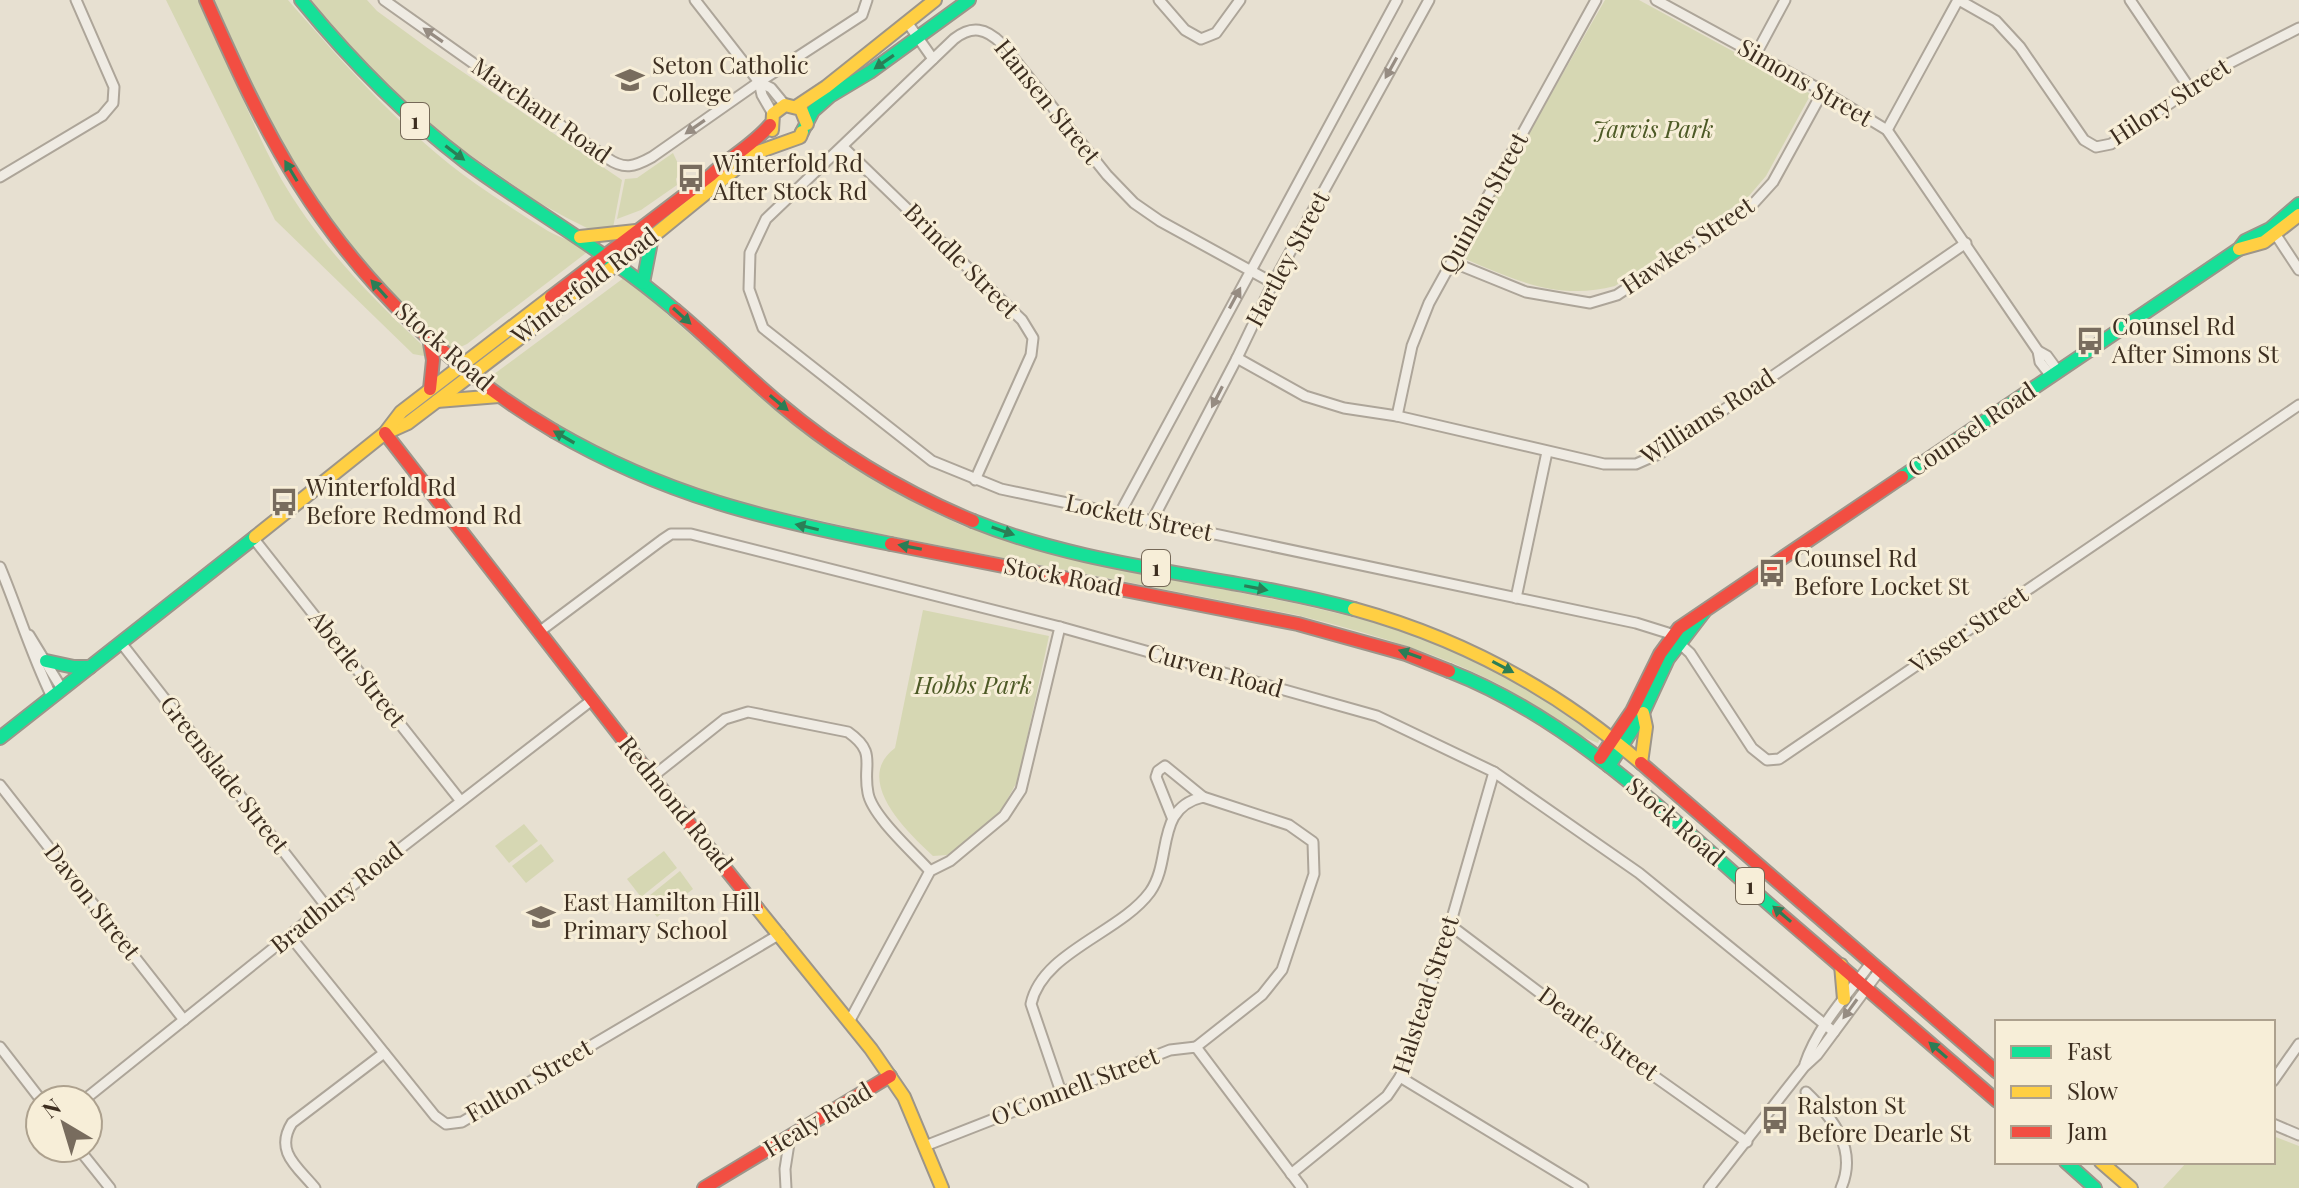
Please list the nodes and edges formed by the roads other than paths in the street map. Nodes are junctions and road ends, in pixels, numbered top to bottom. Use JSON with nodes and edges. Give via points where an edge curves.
{"nodes":[{"id":1,"x":76,"y":0,"type":"edge"},
{"id":2,"x":206,"y":0,"type":"edge"},
{"id":3,"x":301,"y":0,"type":"edge"},
{"id":4,"x":384,"y":0,"type":"edge"},
{"id":5,"x":695,"y":0,"type":"edge"},
{"id":6,"x":867,"y":0,"type":"edge"},
{"id":7,"x":935,"y":0,"type":"edge"},
{"id":8,"x":969,"y":0,"type":"edge"},
{"id":9,"x":1159,"y":0,"type":"edge"},
{"id":10,"x":1240,"y":0,"type":"edge"},
{"id":11,"x":1397,"y":0,"type":"edge"},
{"id":12,"x":1429,"y":0,"type":"edge"},
{"id":13,"x":1596,"y":0,"type":"edge"},
{"id":14,"x":1656,"y":0,"type":"edge"},
{"id":15,"x":1785,"y":0,"type":"edge"},
{"id":16,"x":1958,"y":0,"type":"edge"},
{"id":17,"x":2134,"y":1,"type":"edge"},
{"id":18,"x":907,"y":22,"type":"junction"},
{"id":19,"x":2299,"y":28,"type":"edge"},
{"id":20,"x":918,"y":38,"type":"junction"},
{"id":21,"x":1756,"y":54,"type":"junction"},
{"id":22,"x":933,"y":59,"type":"junction"},
{"id":23,"x":759,"y":82,"type":"junction"},
{"id":24,"x":2190,"y":89,"type":"junction"},
{"id":25,"x":1823,"y":91,"type":"junction"},
{"id":26,"x":791,"y":106,"type":"junction"},
{"id":27,"x":772,"y":120,"type":"junction"},
{"id":28,"x":807,"y":124,"type":"junction"},
{"id":29,"x":1887,"y":130,"type":"junction"},
{"id":30,"x":786,"y":141,"type":"junction"},
{"id":31,"x":843,"y":147,"type":"junction"},
{"id":32,"x":0,"y":177,"type":"edge"},
{"id":33,"x":2299,"y":204,"type":"edge"},
{"id":34,"x":2299,"y":215,"type":"edge"},
{"id":35,"x":766,"y":219,"type":"joint"},
{"id":36,"x":636,"y":231,"type":"junction"},
{"id":37,"x":2273,"y":231,"type":"junction"},
{"id":38,"x":580,"y":237,"type":"junction"},
{"id":39,"x":652,"y":237,"type":"junction"},
{"id":40,"x":1966,"y":243,"type":"junction"},
{"id":41,"x":611,"y":260,"type":"junction"},
{"id":42,"x":1452,"y":262,"type":"junction"},
{"id":43,"x":2299,"y":270,"type":"edge"},
{"id":44,"x":1250,"y":272,"type":"junction"},
{"id":45,"x":643,"y":283,"type":"junction"},
{"id":46,"x":1273,"y":283,"type":"junction"},
{"id":47,"x":429,"y":338,"type":"junction"},
{"id":48,"x":1237,"y":358,"type":"junction"},
{"id":49,"x":466,"y":370,"type":"junction"},
{"id":50,"x":2054,"y":374,"type":"junction"},
{"id":51,"x":434,"y":395,"type":"junction"},
{"id":52,"x":499,"y":396,"type":"junction"},
{"id":53,"x":2299,"y":405,"type":"edge"},
{"id":54,"x":1397,"y":416,"type":"junction"},
{"id":55,"x":385,"y":433,"type":"junction"},
{"id":56,"x":1547,"y":452,"type":"junction"},
{"id":57,"x":975,"y":480,"type":"junction"},
{"id":58,"x":1119,"y":515,"type":"junction"},
{"id":59,"x":1152,"y":521,"type":"junction"},
{"id":60,"x":254,"y":539,"type":"junction"},
{"id":61,"x":0,"y":567,"type":"edge"},
{"id":62,"x":1516,"y":598,"type":"junction"},
{"id":63,"x":1060,"y":627,"type":"junction"},
{"id":64,"x":27,"y":632,"type":"junction"},
{"id":65,"x":539,"y":632,"type":"junction"},
{"id":66,"x":1675,"y":640,"type":"junction"},
{"id":67,"x":122,"y":644,"type":"junction"},
{"id":68,"x":46,"y":661,"type":"junction"},
{"id":69,"x":91,"y":667,"type":"junction"},
{"id":70,"x":57,"y":693,"type":"junction"},
{"id":71,"x":592,"y":700,"type":"junction"},
{"id":72,"x":1643,"y":713,"type":"junction"},
{"id":73,"x":0,"y":738,"type":"edge"},
{"id":74,"x":1618,"y":744,"type":"junction"},
{"id":75,"x":1605,"y":762,"type":"junction"},
{"id":76,"x":1641,"y":763,"type":"junction"},
{"id":77,"x":1494,"y":772,"type":"junction"},
{"id":78,"x":652,"y":777,"type":"junction"},
{"id":79,"x":0,"y":785,"type":"edge"},
{"id":80,"x":1203,"y":797,"type":"junction"},
{"id":81,"x":460,"y":800,"type":"junction"},
{"id":82,"x":1172,"y":817,"type":"junction"},
{"id":83,"x":930,"y":871,"type":"junction"},
{"id":84,"x":326,"y":906,"type":"junction"},
{"id":85,"x":1450,"y":925,"type":"junction"},
{"id":86,"x":780,"y":934,"type":"junction"},
{"id":87,"x":290,"y":936,"type":"junction"},
{"id":88,"x":1841,"y":965,"type":"junction"},
{"id":89,"x":1876,"y":967,"type":"junction"},
{"id":90,"x":1863,"y":984,"type":"junction"},
{"id":91,"x":1844,"y":999,"type":"junction"},
{"id":92,"x":184,"y":1020,"type":"junction"},
{"id":93,"x":849,"y":1022,"type":"junction"},
{"id":94,"x":1825,"y":1024,"type":"junction"},
{"id":95,"x":1834,"y":1032,"type":"junction"},
{"id":96,"x":2299,"y":1044,"type":"edge"},
{"id":97,"x":0,"y":1047,"type":"edge"},
{"id":98,"x":1196,"y":1047,"type":"junction"},
{"id":99,"x":384,"y":1053,"type":"junction"},
{"id":100,"x":1804,"y":1067,"type":"junction"},
{"id":101,"x":1995,"y":1070,"type":"edge"},
{"id":102,"x":890,"y":1076,"type":"junction"},
{"id":103,"x":1400,"y":1077,"type":"junction"},
{"id":104,"x":2275,"y":1078,"type":"edge"},
{"id":105,"x":29,"y":1084,"type":"edge"},
{"id":106,"x":104,"y":1084,"type":"edge"},
{"id":107,"x":1061,"y":1092,"type":"junction"},
{"id":108,"x":1806,"y":1092,"type":"dead end"},
{"id":109,"x":1995,"y":1099,"type":"edge"},
{"id":110,"x":2275,"y":1125,"type":"edge"},
{"id":111,"x":2299,"y":1135,"type":"edge"},
{"id":112,"x":790,"y":1137,"type":"junction"},
{"id":113,"x":1747,"y":1142,"type":"junction"},
{"id":114,"x":925,"y":1146,"type":"junction"},
{"id":115,"x":91,"y":1164,"type":"edge"},
{"id":116,"x":2068,"y":1164,"type":"edge"},
{"id":117,"x":2103,"y":1164,"type":"edge"},
{"id":118,"x":1291,"y":1174,"type":"junction"},
{"id":119,"x":713,"y":1186,"type":"edge"},
{"id":120,"x":110,"y":1188,"type":"edge"},
{"id":121,"x":315,"y":1188,"type":"edge"},
{"id":122,"x":786,"y":1188,"type":"edge"},
{"id":123,"x":942,"y":1188,"type":"edge"},
{"id":124,"x":1302,"y":1188,"type":"edge"},
{"id":125,"x":1583,"y":1188,"type":"edge"},
{"id":126,"x":1709,"y":1188,"type":"edge"},
{"id":127,"x":1841,"y":1188,"type":"edge"},
{"id":128,"x":2095,"y":1188,"type":"edge"},
{"id":129,"x":2131,"y":1188,"type":"edge"}],
"edges":[{"from":1,"to":32,"type":"street","via":[[114,87],[113,103],[102,116]]},
{"from":47,"to":2,"type":"main road","name":"Stock Road","number":"1","one_way":true,"via":[[374,284],[315,208],[259,114]]},
{"from":3,"to":38,"type":"main road","name":"Stock Road","number":"1","one_way":true,"via":[[407,113],[464,160]]},
{"from":23,"to":4,"type":"street","name":"Marchant Road","one_way":true,"via":[[652,157],[626,168]]},
{"from":5,"to":23,"type":"street"},
{"from":6,"to":23,"type":"street","name":"Marchant Road","via":[[862,15]]},
{"from":7,"to":18,"type":"main road"},
{"from":8,"to":20,"type":"main road"},
{"from":9,"to":10,"type":"street","via":[[1185,30],[1201,39],[1216,33]]},
{"from":11,"to":44,"type":"street","name":"Hartley Street"},
{"from":12,"to":46,"type":"street","name":"Hartley Street","one_way":true},
{"from":13,"to":42,"type":"street","name":"Quinlan Street"},
{"from":14,"to":21,"type":"street","name":"Simons Street"},
{"from":15,"to":21,"type":"street"},
{"from":16,"to":24,"type":"street","name":"Hilory Street","via":[[1996,21],[2084,140],[2096,147],[2111,144]]},
{"from":16,"to":29,"type":"street"},
{"from":17,"to":24,"type":"street"},
{"from":18,"to":20,"type":"street"},
{"from":18,"to":26,"type":"main road","via":[[826,87]]},
{"from":19,"to":24,"type":"street","name":"Hilory Street","via":[[2242,55]]},
{"from":20,"to":22,"type":"street"},
{"from":20,"to":28,"type":"main road","one_way":true,"via":[[830,96]]},
{"from":21,"to":25,"type":"street","name":"Simons Street"},
{"from":22,"to":31,"type":"street","name":"Hansen Street"},
{"from":22,"to":44,"type":"street","name":"Hansen Street","via":[[968,30],[989,32],[1125,196]]},
{"from":23,"to":26,"type":"street"},
{"from":23,"to":27,"type":"street"},
{"from":25,"to":29,"type":"street","name":"Simons Street"},
{"from":25,"to":42,"type":"street","name":"Hawkes Street","via":[[1773,182],[1753,204],[1617,295],[1590,303],[1526,292]]},
{"from":26,"to":27,"type":"main road"},
{"from":26,"to":28,"type":"main road","via":[[804,114]]},
{"from":27,"to":30,"type":"main road","via":[[777,138]]},
{"from":27,"to":36,"type":"main road","name":"Winterfold Road","via":[[756,141]]},
{"from":28,"to":30,"type":"main road","via":[[800,137]]},
{"from":29,"to":40,"type":"street","name":"Simons Street"},
{"from":30,"to":39,"type":"main road","name":"Winterfold Road","via":[[755,153]]},
{"from":31,"to":35,"type":"street","name":"Hansen Street"},
{"from":31,"to":57,"type":"street","name":"Brindle Street","via":[[1022,320],[1033,338],[1031,355]]},
{"from":33,"to":37,"type":"main road","name":"Counsel Road"},
{"from":34,"to":37,"type":"main road","name":"Counsel Road"},
{"from":35,"to":57,"type":"street","name":"Lockett Street","via":[[750,253],[749,289],[763,328],[932,461]]},
{"from":36,"to":38,"type":"main road"},
{"from":36,"to":41,"type":"main road","name":"Winterfold Road"},
{"from":37,"to":43,"type":"street"},
{"from":37,"to":50,"type":"main road","name":"Counsel Road"},
{"from":38,"to":41,"type":"main road","name":"Stock Road","number":"1"},
{"from":39,"to":41,"type":"main road","name":"Winterfold Road"},
{"from":39,"to":45,"type":"main road"},
{"from":40,"to":50,"type":"street","name":"Simons Street","via":[[2038,351],[2047,356]]},
{"from":40,"to":56,"type":"street","name":"Williams Road","via":[[1661,453],[1636,464],[1604,464]]},
{"from":41,"to":45,"type":"main road","name":"Stock Road","number":"1"},
{"from":41,"to":49,"type":"main road","name":"Winterfold Road"},
{"from":42,"to":54,"type":"street","name":"Quinlan Street","via":[[1412,346]]},
{"from":44,"to":46,"type":"street","name":"Hansen Street"},
{"from":58,"to":44,"type":"street","name":"Hartley Street","one_way":true},
{"from":45,"to":74,"type":"main road","name":"Stock Road","number":"1","one_way":true,"via":[[810,429],[938,505],[1048,544],[1347,607],[1406,625],[1497,664]]},
{"from":46,"to":48,"type":"street","name":"Hartley Street"},
{"from":47,"to":49,"type":"main road","name":"Stock Road","number":"1"},
{"from":47,"to":51,"type":"main road"},
{"from":48,"to":54,"type":"street","name":"Williams Road","via":[[1305,396]]},
{"from":48,"to":59,"type":"street","name":"Hartley Street","one_way":true},
{"from":49,"to":51,"type":"main road","name":"Winterfold Road"},
{"from":49,"to":52,"type":"main road","name":"Stock Road","number":"1"},
{"from":50,"to":66,"type":"main road","name":"Counsel Road","via":[[1704,612]]},
{"from":51,"to":52,"type":"main road"},
{"from":51,"to":55,"type":"main road","name":"Winterfold Road","via":[[401,412]]},
{"from":75,"to":52,"type":"main road","name":"Stock Road","number":"1","one_way":true,"via":[[1482,683],[1397,650],[1266,616],[732,509],[599,456]]},
{"from":53,"to":66,"type":"street","name":"Visser Street","via":[[1779,759],[1759,757],[1697,662]]},
{"from":54,"to":56,"type":"street","name":"Williams Road"},
{"from":55,"to":60,"type":"main road","name":"Winterfold Road"},
{"from":55,"to":65,"type":"main road","name":"Redmond Road"},
{"from":56,"to":62,"type":"street"},
{"from":57,"to":58,"type":"street","name":"Lockett Street"},
{"from":58,"to":59,"type":"street","name":"Lockett Street"},
{"from":59,"to":62,"type":"street","name":"Lockett Street"},
{"from":60,"to":67,"type":"main road","name":"Winterfold Road"},
{"from":60,"to":81,"type":"street","name":"Aberle Street"},
{"from":61,"to":64,"type":"street"},
{"from":62,"to":66,"type":"street","name":"Lockett Street","via":[[1636,623]]},
{"from":63,"to":65,"type":"street","name":"Curven Road","via":[[691,534],[671,534]]},
{"from":63,"to":77,"type":"street","name":"Curven Road","via":[[1377,716]]},
{"from":63,"to":83,"type":"street","via":[[1021,790],[1004,816]]},
{"from":64,"to":68,"type":"street"},
{"from":64,"to":70,"type":"street","via":[[31,653]]},
{"from":65,"to":71,"type":"main road","name":"Redmond Road"},
{"from":66,"to":72,"type":"main road","name":"Counsel Road"},
{"from":66,"to":74,"type":"main road","name":"Counsel Road"},
{"from":67,"to":69,"type":"main road","name":"Winterfold Road"},
{"from":67,"to":84,"type":"street","name":"Greenslade Street"},
{"from":68,"to":69,"type":"main road"},
{"from":68,"to":70,"type":"street"},
{"from":69,"to":70,"type":"main road","name":"Winterfold Road"},
{"from":70,"to":73,"type":"main road","name":"Winterfold Road"},
{"from":71,"to":78,"type":"main road","name":"Redmond Road"},
{"from":71,"to":81,"type":"street","name":"Bradbury Road"},
{"from":72,"to":74,"type":"main road","name":"Counsel Road"},
{"from":72,"to":76,"type":"main road"},
{"from":74,"to":75,"type":"main road","name":"Counsel Road"},
{"from":74,"to":76,"type":"main road","name":"Stock Road","number":"1"},
{"from":88,"to":75,"type":"main road","name":"Stock Road","number":"1","one_way":true},
{"from":76,"to":89,"type":"main road","name":"Stock Road","number":"1"},
{"from":77,"to":85,"type":"street","name":"Halstead Street"},
{"from":77,"to":94,"type":"street","name":"Curven Road","via":[[1639,873]]},
{"from":78,"to":83,"type":"street","via":[[725,719],[748,712],[848,732],[868,755],[868,793],[874,808]]},
{"from":78,"to":86,"type":"main road","name":"Redmond Road"},
{"from":79,"to":92,"type":"street","name":"Davon Street"},
{"from":80,"to":82,"type":"street","via":[[1188,800]]},
{"from":80,"to":82,"type":"street","via":[[1165,766],[1156,777]]},
{"from":80,"to":98,"type":"street","via":[[1289,825],[1313,842],[1314,874],[1282,970],[1262,995]]},
{"from":81,"to":84,"type":"street","name":"Bradbury Road"},
{"from":82,"to":107,"type":"street","via":[[1150,892],[1055,967],[1034,990],[1031,1004]]},
{"from":83,"to":93,"type":"street"},
{"from":84,"to":87,"type":"street","name":"Bradbury Road"},
{"from":85,"to":103,"type":"street","name":"Halstead Street"},
{"from":85,"to":113,"type":"street","name":"Dearle Street"},
{"from":86,"to":93,"type":"main road","name":"Redmond Road"},
{"from":86,"to":99,"type":"street","name":"Fulton Street","via":[[462,1122],[446,1124],[435,1116]]},
{"from":87,"to":92,"type":"street","name":"Bradbury Road"},
{"from":87,"to":99,"type":"street","name":"Fulton Street"},
{"from":88,"to":90,"type":"main road","name":"Stock Road","number":"1"},
{"from":88,"to":91,"type":"main road"},
{"from":89,"to":90,"type":"street"},
{"from":89,"to":101,"type":"main road","name":"Stock Road","number":"1"},
{"from":90,"to":91,"type":"street"},
{"from":90,"to":95,"type":"street","one_way":true},
{"from":109,"to":90,"type":"main road","name":"Stock Road","number":"1","one_way":true},
{"from":91,"to":94,"type":"street"},
{"from":92,"to":106,"type":"street","name":"Bradbury Road"},
{"from":93,"to":102,"type":"main road","name":"Redmond Road"},
{"from":94,"to":95,"type":"street","name":"Curven Road"},
{"from":94,"to":100,"type":"street"},
{"from":95,"to":100,"type":"street"},
{"from":96,"to":104,"type":"street"},
{"from":97,"to":105,"type":"street"},
{"from":98,"to":107,"type":"street","name":"O'Connell Street","via":[[1170,1050]]},
{"from":98,"to":118,"type":"street"},
{"from":99,"to":121,"type":"street","via":[[292,1123],[284,1135],[285,1151]]},
{"from":100,"to":113,"type":"street"},
{"from":102,"to":112,"type":"main road","name":"Healy Road"},
{"from":102,"to":114,"type":"main road","name":"Redmond Road"},
{"from":103,"to":118,"type":"street","name":"Halstead Street","via":[[1387,1096]]},
{"from":103,"to":125,"type":"street"},
{"from":107,"to":114,"type":"street","name":"O'Connell Street"},
{"from":108,"to":127,"type":"street","via":[[1843,1137],[1847,1175]]},
{"from":110,"to":111,"type":"street"},
{"from":112,"to":119,"type":"main road","name":"Healy Road"},
{"from":112,"to":122,"type":"street"},
{"from":113,"to":126,"type":"street"},
{"from":114,"to":123,"type":"main road","name":"Redmond Road"},
{"from":115,"to":120,"type":"street"},
{"from":116,"to":128,"type":"main road"},
{"from":117,"to":129,"type":"main road"},
{"from":118,"to":124,"type":"street"}]}
